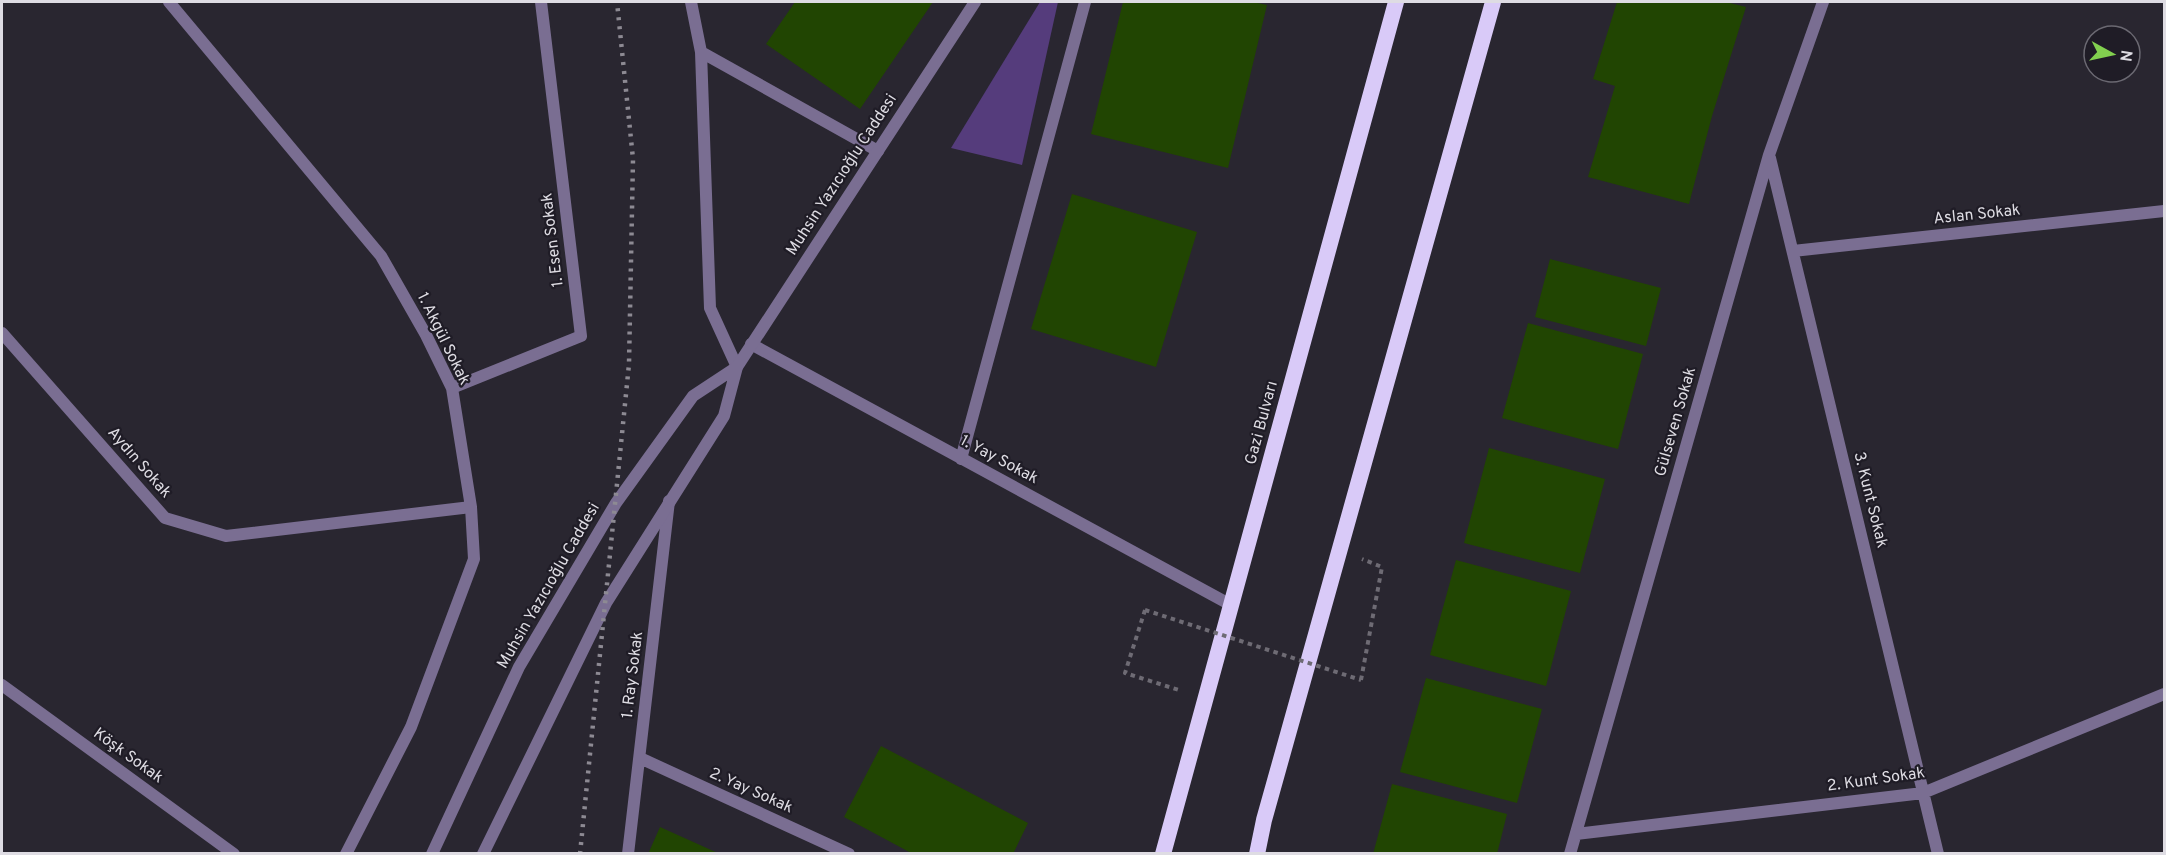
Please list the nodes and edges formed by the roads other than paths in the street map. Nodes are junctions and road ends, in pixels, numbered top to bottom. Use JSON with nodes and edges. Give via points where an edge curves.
{"nodes":[{"id":1,"x":169,"y":2,"type":"edge"},
{"id":2,"x":541,"y":2,"type":"edge"},
{"id":3,"x":691,"y":2,"type":"edge"},
{"id":4,"x":975,"y":2,"type":"edge"},
{"id":5,"x":1085,"y":2,"type":"edge"},
{"id":6,"x":1395,"y":2,"type":"edge"},
{"id":7,"x":1495,"y":2,"type":"edge"},
{"id":8,"x":1823,"y":2,"type":"edge"},
{"id":9,"x":701,"y":52,"type":"junction"},
{"id":10,"x":878,"y":151,"type":"junction"},
{"id":11,"x":1769,"y":155,"type":"junction"},
{"id":12,"x":2164,"y":211,"type":"edge"},
{"id":13,"x":1793,"y":251,"type":"junction"},
{"id":14,"x":2,"y":333,"type":"edge"},
{"id":15,"x":751,"y":344,"type":"junction"},
{"id":16,"x":737,"y":367,"type":"junction"},
{"id":17,"x":452,"y":388,"type":"junction"},
{"id":18,"x":961,"y":459,"type":"junction"},
{"id":19,"x":670,"y":500,"type":"junction"},
{"id":20,"x":471,"y":507,"type":"junction"},
{"id":21,"x":1231,"y":605,"type":"junction"},
{"id":22,"x":2,"y":685,"type":"edge"},
{"id":23,"x":2164,"y":694,"type":"edge"},
{"id":24,"x":639,"y":758,"type":"junction"},
{"id":25,"x":1923,"y":793,"type":"junction"},
{"id":26,"x":1576,"y":834,"type":"junction"},
{"id":27,"x":234,"y":854,"type":"edge"},
{"id":28,"x":346,"y":854,"type":"edge"},
{"id":29,"x":432,"y":854,"type":"edge"},
{"id":30,"x":483,"y":854,"type":"edge"},
{"id":31,"x":628,"y":854,"type":"edge"},
{"id":32,"x":849,"y":854,"type":"edge"},
{"id":33,"x":1163,"y":854,"type":"edge"},
{"id":34,"x":1257,"y":854,"type":"edge"},
{"id":35,"x":1570,"y":854,"type":"edge"},
{"id":36,"x":1938,"y":854,"type":"edge"}],
"edges":[{"from":1,"to":17,"type":"street","name":"1. Akgül Sokak","via":[[381,256]]},
{"from":2,"to":17,"type":"street","name":"1. Esen Sokak","via":[[582,336]]},
{"from":3,"to":9,"type":"street"},
{"from":4,"to":10,"type":"street","name":"Muhsin Yazıcıoğlu Caddesi"},
{"from":5,"to":18,"type":"street"},
{"from":6,"to":21,"type":"highway","name":"Gazi Bulvarı"},
{"from":7,"to":34,"type":"highway"},
{"from":8,"to":11,"type":"street","name":"Gülseven Sokak"},
{"from":9,"to":10,"type":"street"},
{"from":9,"to":16,"type":"street","via":[[710,308]]},
{"from":10,"to":15,"type":"street","name":"Muhsin Yazıcıoğlu Caddesi"},
{"from":11,"to":13,"type":"street","name":"3. Kunt Sokak"},
{"from":11,"to":26,"type":"street","name":"Gülseven Sokak"},
{"from":12,"to":13,"type":"street","name":"Aslan Sokak"},
{"from":13,"to":25,"type":"street","name":"3. Kunt Sokak"},
{"from":14,"to":20,"type":"street","name":"Aydın Sokak","via":[[165,518],[226,536]]},
{"from":15,"to":16,"type":"street","name":"Muhsin Yazıcıoğlu Caddesi"},
{"from":15,"to":18,"type":"street","name":"1. Yay Sokak"},
{"from":16,"to":19,"type":"street","name":"Muhsin Yazıcıoğlu Caddesi","via":[[724,416]]},
{"from":16,"to":29,"type":"street","name":"Muhsin Yazıcıoğlu Caddesi","via":[[693,396],[616,503],[519,667]]},
{"from":17,"to":20,"type":"street","name":"1. Akgül Sokak"},
{"from":18,"to":21,"type":"street","name":"1. Yay Sokak"},
{"from":19,"to":24,"type":"street","name":"1. Ray Sokak"},
{"from":19,"to":30,"type":"street","name":"Muhsin Yazıcıoğlu Caddesi","via":[[606,603]]},
{"from":20,"to":28,"type":"street","name":"1. Akgül Sokak","via":[[474,559],[411,727]]},
{"from":21,"to":33,"type":"highway","name":"Gazi Bulvarı"},
{"from":22,"to":27,"type":"street","name":"Köşk Sokak"},
{"from":23,"to":25,"type":"street","name":"2. Kunt Sokak"},
{"from":24,"to":31,"type":"street","name":"1. Ray Sokak"},
{"from":24,"to":32,"type":"street","name":"2. Yay Sokak"},
{"from":25,"to":26,"type":"street","name":"2. Kunt Sokak"},
{"from":25,"to":36,"type":"street","name":"3. Kunt Sokak"},
{"from":26,"to":35,"type":"street","name":"Gülseven Sokak"}]}
